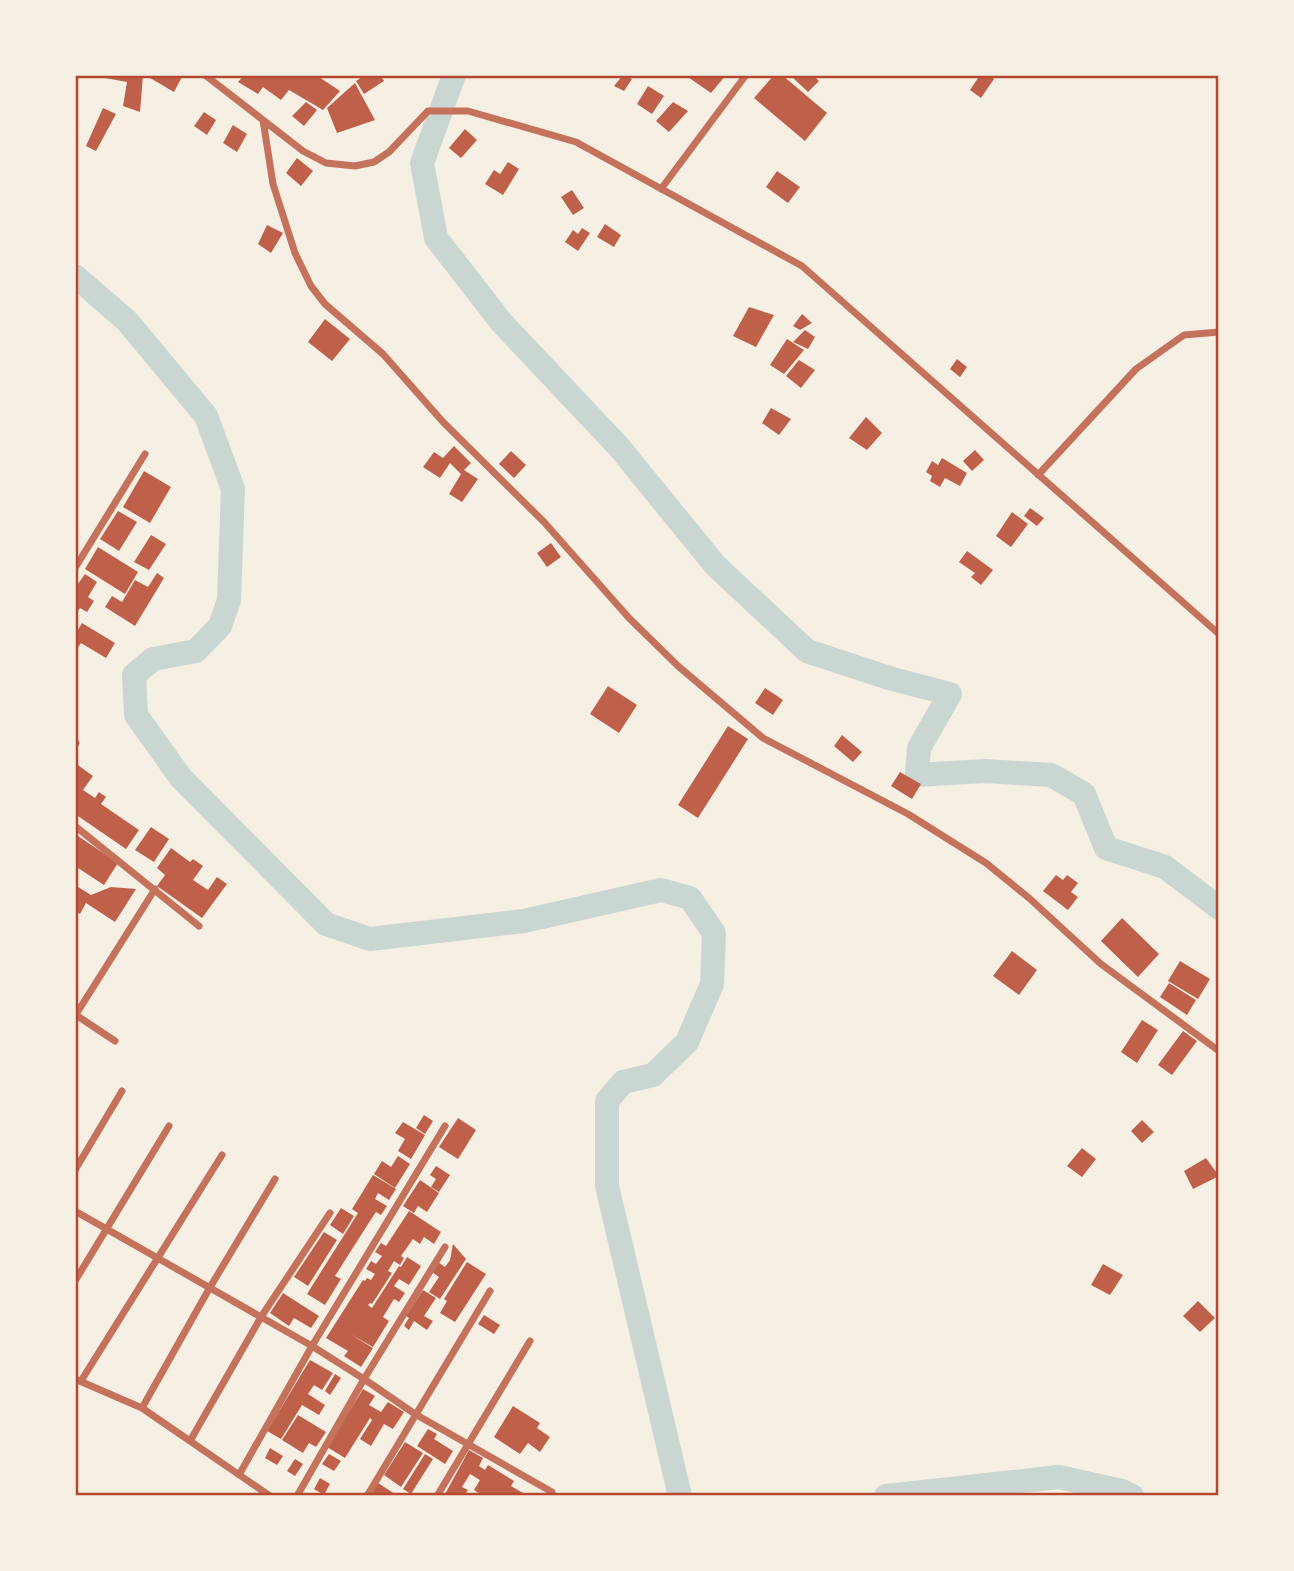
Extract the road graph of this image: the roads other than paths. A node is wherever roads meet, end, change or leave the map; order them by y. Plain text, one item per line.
1 (205, 75) edge
2 (746, 75) edge
3 (262, 120) junction
4 (661, 188) junction
5 (1219, 332) edge
6 (145, 454) dead end
7 (1038, 475) junction
8 (75, 568) edge
9 (1219, 635) edge
10 (75, 826) edge
11 (155, 889) junction
12 (199, 926) dead end
13 (75, 1015) edge
14 (115, 1041) dead end
15 (1219, 1051) edge
16 (122, 1091) dead end
17 (169, 1126) dead end
18 (445, 1126) dead end
19 (222, 1155) dead end
20 (75, 1170) edge
21 (275, 1179) dead end
22 (75, 1211) edge
23 (330, 1213) dead end
24 (106, 1228) junction
25 (446, 1247) dead end
26 (158, 1259) junction
27 (75, 1281) edge
28 (209, 1289) junction
29 (490, 1291) dead end
30 (261, 1317) junction
31 (530, 1341) dead end
32 (312, 1346) junction
33 (364, 1378) junction
34 (78, 1380) edge
35 (142, 1408) junction
36 (415, 1414) junction
37 (190, 1441) junction
38 (467, 1445) junction
39 (239, 1475) junction
40 (551, 1494) edge
41 (270, 1496) edge
42 (297, 1496) edge
43 (367, 1496) edge
44 (437, 1496) edge

1 - 3 street
2 - 4 street
3 - 4 street
3 - 15 street
4 - 7 street
5 - 7 street
6 - 8 street
7 - 9 street
10 - 11 street
11 - 12 street
11 - 13 street
13 - 14 street
16 - 20 street
17 - 24 street
18 - 32 street
19 - 26 street
21 - 28 street
22 - 24 street
23 - 30 street
24 - 26 street
24 - 27 street
25 - 33 street
26 - 28 street
26 - 34 street
28 - 30 street
28 - 35 street
29 - 36 street
30 - 32 street
30 - 37 street
31 - 38 street
32 - 33 street
32 - 39 street
33 - 36 street
33 - 42 street
34 - 35 street
35 - 37 street
36 - 38 street
36 - 43 street
37 - 39 street
38 - 40 street
38 - 44 street
39 - 41 street

